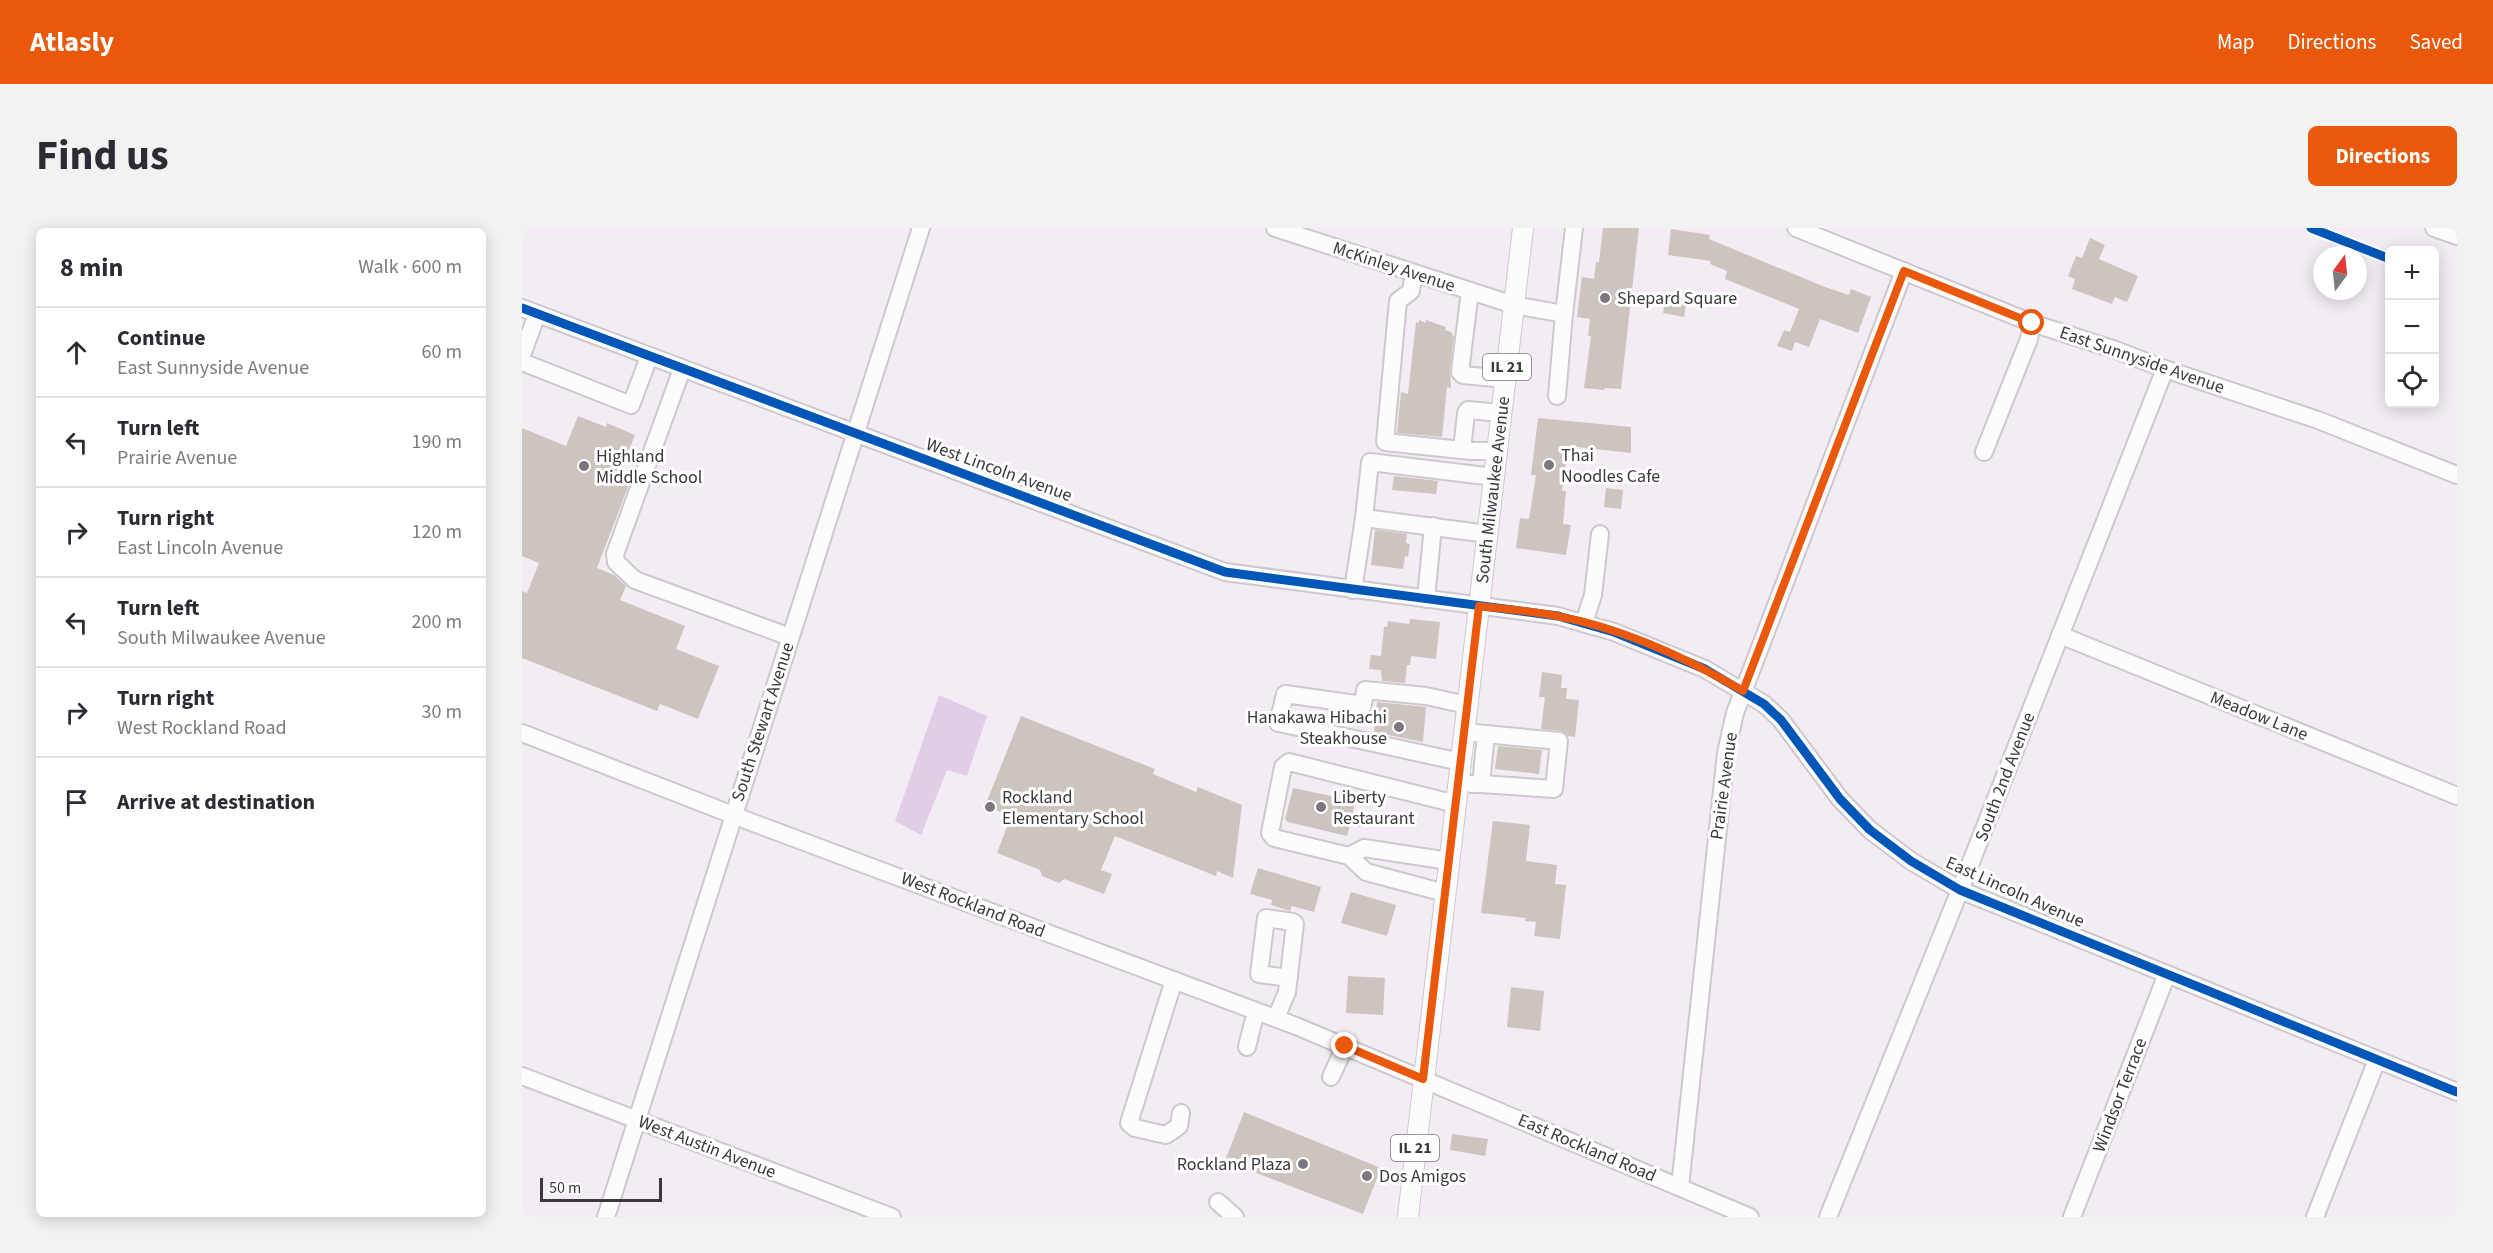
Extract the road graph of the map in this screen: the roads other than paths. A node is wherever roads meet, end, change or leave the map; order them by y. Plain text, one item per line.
1 (921, 228) edge
2 (1275, 228) edge
3 (1523, 228) edge
4 (1574, 228) edge
5 (1796, 228) edge
6 (2434, 228) edge
7 (1313, 234) edge
8 (2457, 236) edge
9 (1904, 271) junction
10 (1414, 273) junction
11 (1470, 291) junction
12 (1514, 305) junction
13 (529, 311) edge
14 (1564, 314) junction
15 (2032, 323) junction
16 (522, 355) edge
17 (649, 357) junction
18 (522, 362) edge
19 (682, 369) junction
20 (2165, 369) junction
21 (1505, 379) junction
22 (1557, 396) dead end
23 (1501, 413) junction
24 (855, 434) junction
25 (1462, 450) junction
26 (1497, 450) junction
27 (1984, 452) dead end
28 (2457, 475) edge
29 (1494, 477) junction
30 (1364, 518) junction
31 (1433, 526) junction
32 (1488, 534) junction
33 (1600, 534) dead end
34 (1353, 590) junction
35 (1426, 599) junction
36 (1479, 606) junction
37 (1584, 623) junction
38 (2060, 635) junction
39 (790, 637) junction
40 (1743, 691) junction
41 (1467, 705) junction
42 (522, 732) edge
43 (1464, 732) junction
44 (1486, 734) junction
45 (1461, 762) junction
46 (1458, 782) junction
47 (1481, 784) junction
48 (2457, 796) edge
49 (1456, 804) junction
50 (734, 815) junction
51 (1349, 856) junction
52 (1449, 861) junction
53 (1960, 890) junction
54 (1445, 893) junction
55 (2167, 974) junction
56 (1289, 978) junction
57 (1174, 980) junction
58 (1256, 1011) junction
59 (1276, 1018) junction
60 (1345, 1046) junction
61 (1247, 1047) dead end
62 (2377, 1060) junction
63 (522, 1076) edge
64 (1331, 1077) dead end
65 (1423, 1079) junction
66 (2457, 1092) edge
67 (1181, 1113) dead end
68 (636, 1120) junction
69 (1680, 1187) junction
70 (1218, 1202) dead end
71 (884, 1215) edge
72 (606, 1217) edge
73 (1235, 1217) edge
74 (1408, 1217) edge
75 (1750, 1217) edge
76 (1828, 1217) edge
77 (2072, 1217) edge
78 (2314, 1217) edge

1 - 24 street, South Stewart Avenue
2 - 7 street, McKinley Avenue
3 - 12 main road, South Milwaukee Avenue / IL 21
4 - 14 street
5 - 9 street, East Sunnyside Avenue
6 - 8 street
7 - 10 street, McKinley Avenue
9 - 15 street, East Sunnyside Avenue
9 - 40 street, Prairie Avenue
10 - 11 street, McKinley Avenue
10 - 25 street
11 - 12 street, McKinley Avenue
11 - 21 street
12 - 14 street, McKinley Avenue
12 - 21 main road, South Milwaukee Avenue / IL 21
13 - 16 street
13 - 17 street, West Lincoln Avenue
14 - 22 street
15 - 20 street, East Sunnyside Avenue
15 - 27 street
17 - 18 street
17 - 19 street, West Lincoln Avenue
19 - 24 street, West Lincoln Avenue
19 - 39 street
20 - 28 street, East Sunnyside Avenue
20 - 38 street, South 2nd Avenue
21 - 23 main road, South Milwaukee Avenue / IL 21
23 - 25 street
23 - 26 main road, South Milwaukee Avenue / IL 21
24 - 34 street, West Lincoln Avenue
24 - 39 street, South Stewart Avenue
25 - 26 street
26 - 29 main road, South Milwaukee Avenue / IL 21
29 - 30 street
29 - 32 main road, South Milwaukee Avenue / IL 21
30 - 31 street
30 - 34 street
31 - 32 street
31 - 35 street
32 - 36 main road, South Milwaukee Avenue / IL 21
33 - 37 street
34 - 35 street, West Lincoln Avenue
35 - 36 street, West Lincoln Avenue
36 - 37 street, East Lincoln Avenue
36 - 41 main road, South Milwaukee Avenue / IL 21
37 - 40 street, East Lincoln Avenue
38 - 48 street, Meadow Lane
38 - 53 street, South 2nd Avenue
39 - 50 street, South Stewart Avenue
40 - 53 street, East Lincoln Avenue
40 - 69 street, Prairie Avenue
41 - 43 main road, South Milwaukee Avenue / IL 21
41 - 45 street
42 - 50 street, West Rockland Road
43 - 44 street
43 - 45 main road, South Milwaukee Avenue / IL 21
44 - 47 street
44 - 47 street
45 - 46 main road, South Milwaukee Avenue / IL 21
46 - 47 street
46 - 49 main road, South Milwaukee Avenue / IL 21
49 - 51 street
49 - 52 main road, South Milwaukee Avenue / IL 21
50 - 57 street, West Rockland Road
50 - 68 street, South Stewart Avenue
51 - 52 street
51 - 54 street
52 - 54 main road, South Milwaukee Avenue / IL 21
53 - 55 street, East Lincoln Avenue
53 - 76 street, South 2nd Avenue
54 - 65 main road, South Milwaukee Avenue / IL 21
55 - 62 street, East Lincoln Avenue
55 - 77 street, Windsor Terrace
56 - 56 street
56 - 59 street
57 - 58 street, West Rockland Road
57 - 67 street
58 - 59 street, West Rockland Road
58 - 61 street
59 - 60 street, West Rockland Road
60 - 64 street
60 - 65 street, West Rockland Road
62 - 66 street, East Lincoln Avenue
62 - 78 street
63 - 68 street, West Austin Avenue
65 - 69 street, East Rockland Road
65 - 74 main road, South Milwaukee Avenue / IL 21
68 - 71 street, West Austin Avenue
68 - 72 street, South Stewart Avenue
69 - 75 street, East Rockland Road
70 - 73 street

